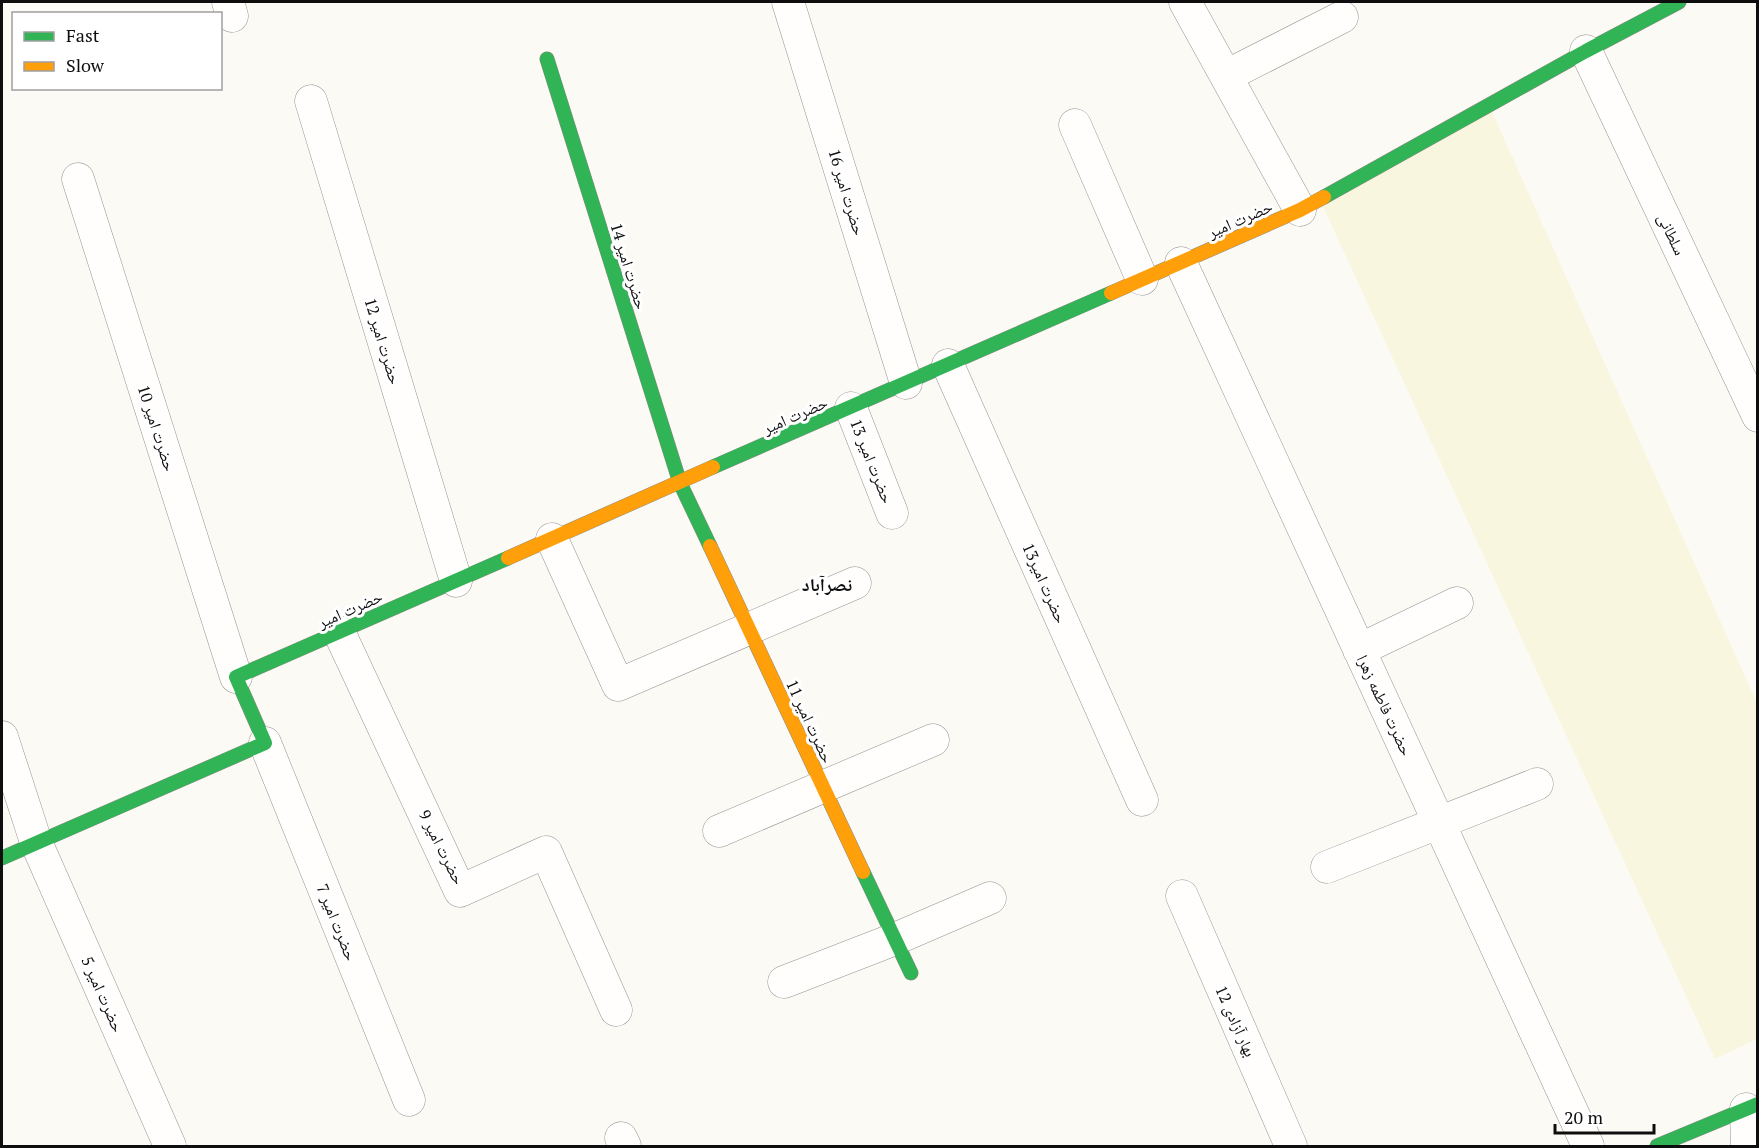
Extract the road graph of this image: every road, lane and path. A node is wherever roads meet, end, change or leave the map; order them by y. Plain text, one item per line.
1 (788, 2) edge
2 (1185, 2) edge
3 (1679, 2) edge
4 (1342, 16) dead end
5 (1586, 51) junction
6 (547, 59) dead end
7 (1226, 76) junction
8 (311, 101) dead end
9 (1075, 125) dead end
10 (78, 179) dead end
11 (1300, 210) junction
12 (1181, 263) junction
13 (1143, 279) junction
14 (948, 365) junction
15 (906, 383) junction
16 (851, 408) junction
17 (1758, 416) edge
18 (680, 483) junction
19 (892, 513) dead end
20 (552, 539) junction
21 (456, 581) junction
22 (855, 583) dead end
23 (1457, 603) dead end
24 (748, 627) junction
25 (339, 632) junction
26 (1359, 650) junction
27 (236, 677) junction
28 (2, 737) edge
29 (933, 740) dead end
30 (265, 744) junction
31 (1537, 784) dead end
32 (823, 787) junction
33 (1142, 800) dead end
34 (1439, 822) junction
35 (719, 831) dead end
36 (36, 842) junction
37 (2, 858) edge
38 (1327, 867) dead end
39 (1182, 896) dead end
40 (990, 898) dead end
41 (895, 939) junction
42 (912, 973) dead end
43 (784, 982) dead end
44 (616, 1010) dead end
45 (409, 1100) dead end
46 (1752, 1106) edge
47 (170, 1146) edge
48 (1291, 1146) edge
49 (1588, 1146) edge
50 (1658, 1146) edge
51 (1747, 1146) edge

1 - 15 street, حضرت امیر 16
2 - 7 street
3 - 5 street, حضرت امیر
4 - 7 street
5 - 11 street, حضرت امیر
5 - 17 street, سلطانی
6 - 18 street, حضرت امیر 14
7 - 11 street
8 - 21 street, حضرت امیر 12
9 - 13 street
10 - 27 street, حضرت امیر 10
11 - 12 street, حضرت امیر
12 - 13 street, حضرت امیر
12 - 26 street, حضرت فاطمه زهرا
13 - 14 street, حضرت امیر
14 - 15 street, حضرت امیر
14 - 33 street, حضرت امیر13
15 - 16 street, حضرت امیر
16 - 18 street, حضرت امیر
16 - 19 street, حضرت امیر 13
18 - 20 street, حضرت امیر
18 - 24 street, حضرت امیر 11
20 - 21 street, حضرت امیر
20 - 24 street
21 - 25 street, حضرت امیر
22 - 24 street
23 - 26 street
24 - 32 street, حضرت امیر 11
25 - 27 street, حضرت امیر
25 - 44 street, حضرت امیر 9
26 - 34 street, حضرت فاطمه زهرا
27 - 30 street
28 - 36 street, حضرت امیر 5
29 - 32 street
30 - 36 street
30 - 45 street, حضرت امیر 7
31 - 34 street
32 - 35 street
32 - 41 street, حضرت امیر 11
34 - 38 street
34 - 49 street, حضرت فاطمه زهرا
36 - 37 street
36 - 47 street, حضرت امیر 5
39 - 48 street, بهار آزادی 12
40 - 41 street
41 - 42 street, حضرت امیر 11
41 - 43 street
46 - 50 street
46 - 51 street

